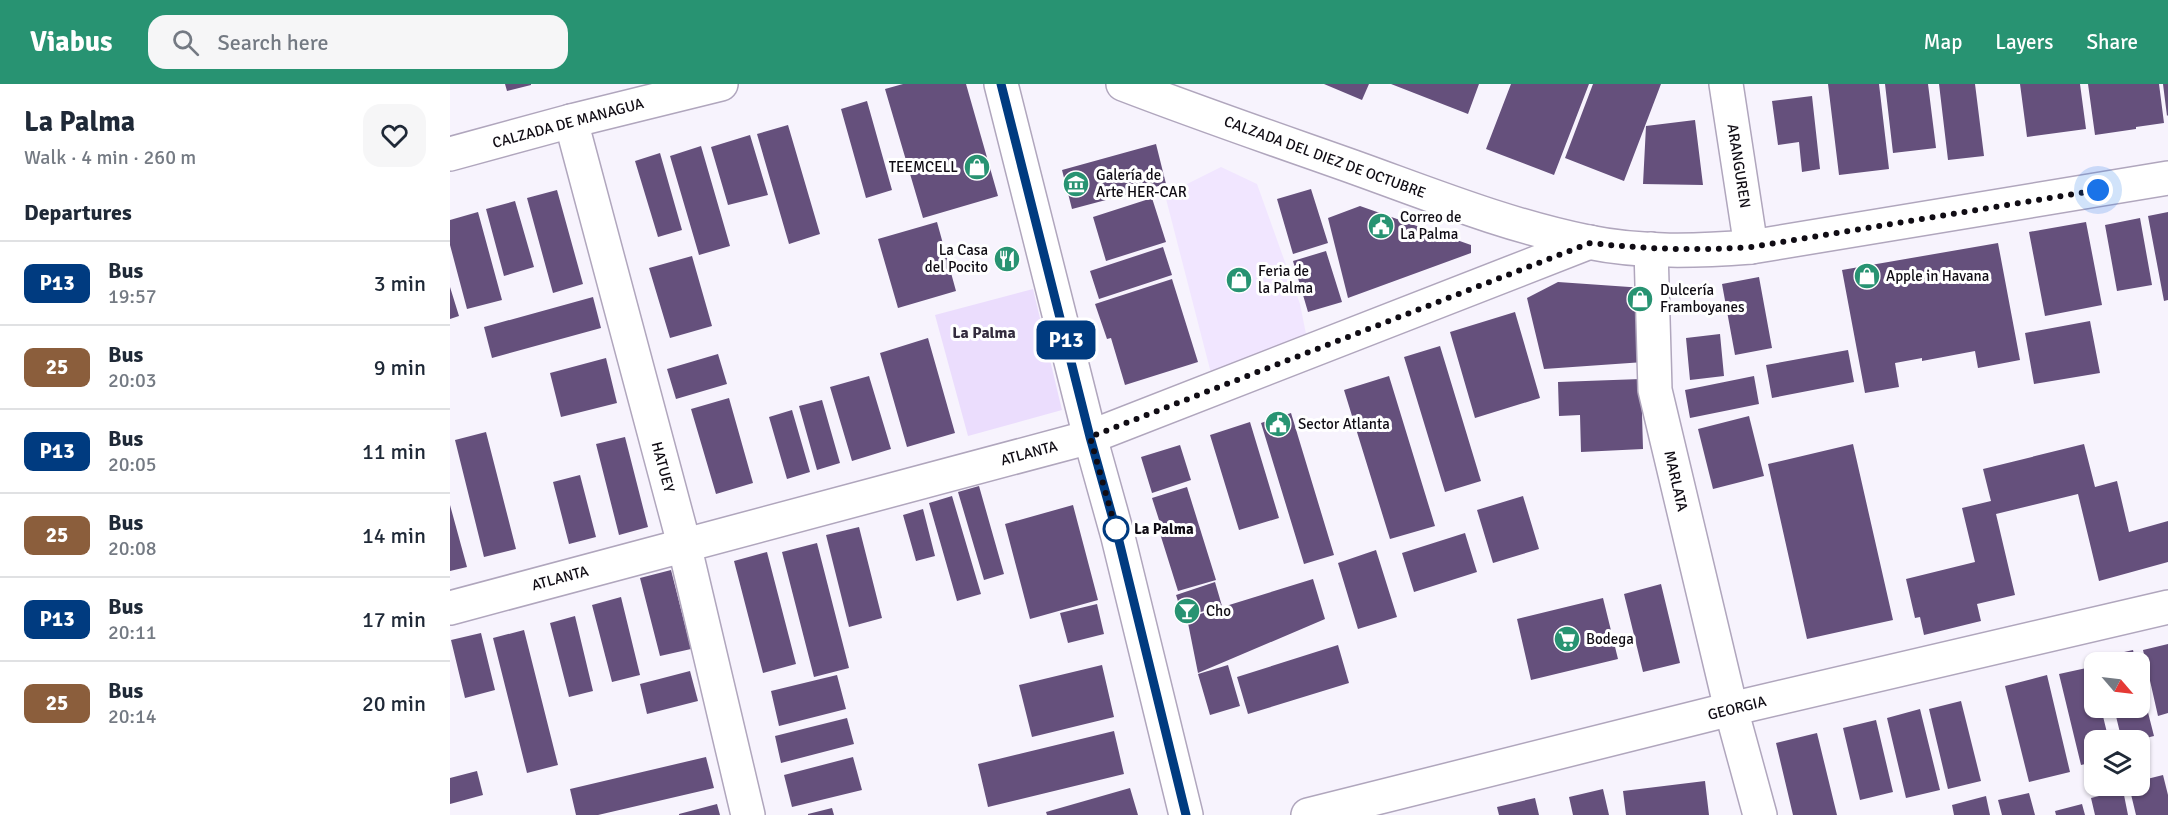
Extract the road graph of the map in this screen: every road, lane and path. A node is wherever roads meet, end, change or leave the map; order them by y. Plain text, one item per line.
1 (721, 84) edge
2 (1001, 84) edge
3 (1123, 84) edge
4 (1726, 84) edge
5 (571, 121) junction
6 (450, 154) edge
7 (2168, 178) edge
8 (1590, 243) junction
9 (1751, 247) junction
10 (1651, 249) junction
11 (1090, 437) junction
12 (684, 544) junction
13 (2168, 607) edge
14 (450, 608) edge
15 (1731, 709) junction
16 (748, 815) edge
17 (1186, 815) edge
18 (1308, 815) edge
19 (1760, 815) edge

1 - 5 street, CALZADA DE MANAGUA
2 - 11 street
3 - 8 street, CALZADA DEL DIEZ DE OCTUBRE
4 - 9 street, ARANGUREN
5 - 6 street, CALZADA DE MANAGUA
5 - 12 street, HATUEY
7 - 9 street, CALZADA DEL DIEZ DE OCTUBRE
8 - 10 street, CALZADA DEL DIEZ DE OCTUBRE
8 - 11 street, ATLANTA
9 - 10 street, CALZADA DEL DIEZ DE OCTUBRE
10 - 15 street, MARLATA
11 - 12 street, ATLANTA
11 - 17 street
12 - 14 street, ATLANTA
12 - 16 street, HATUEY
13 - 15 street, GEORGIA
15 - 18 street, GEORGIA
15 - 19 street, MARLATA

